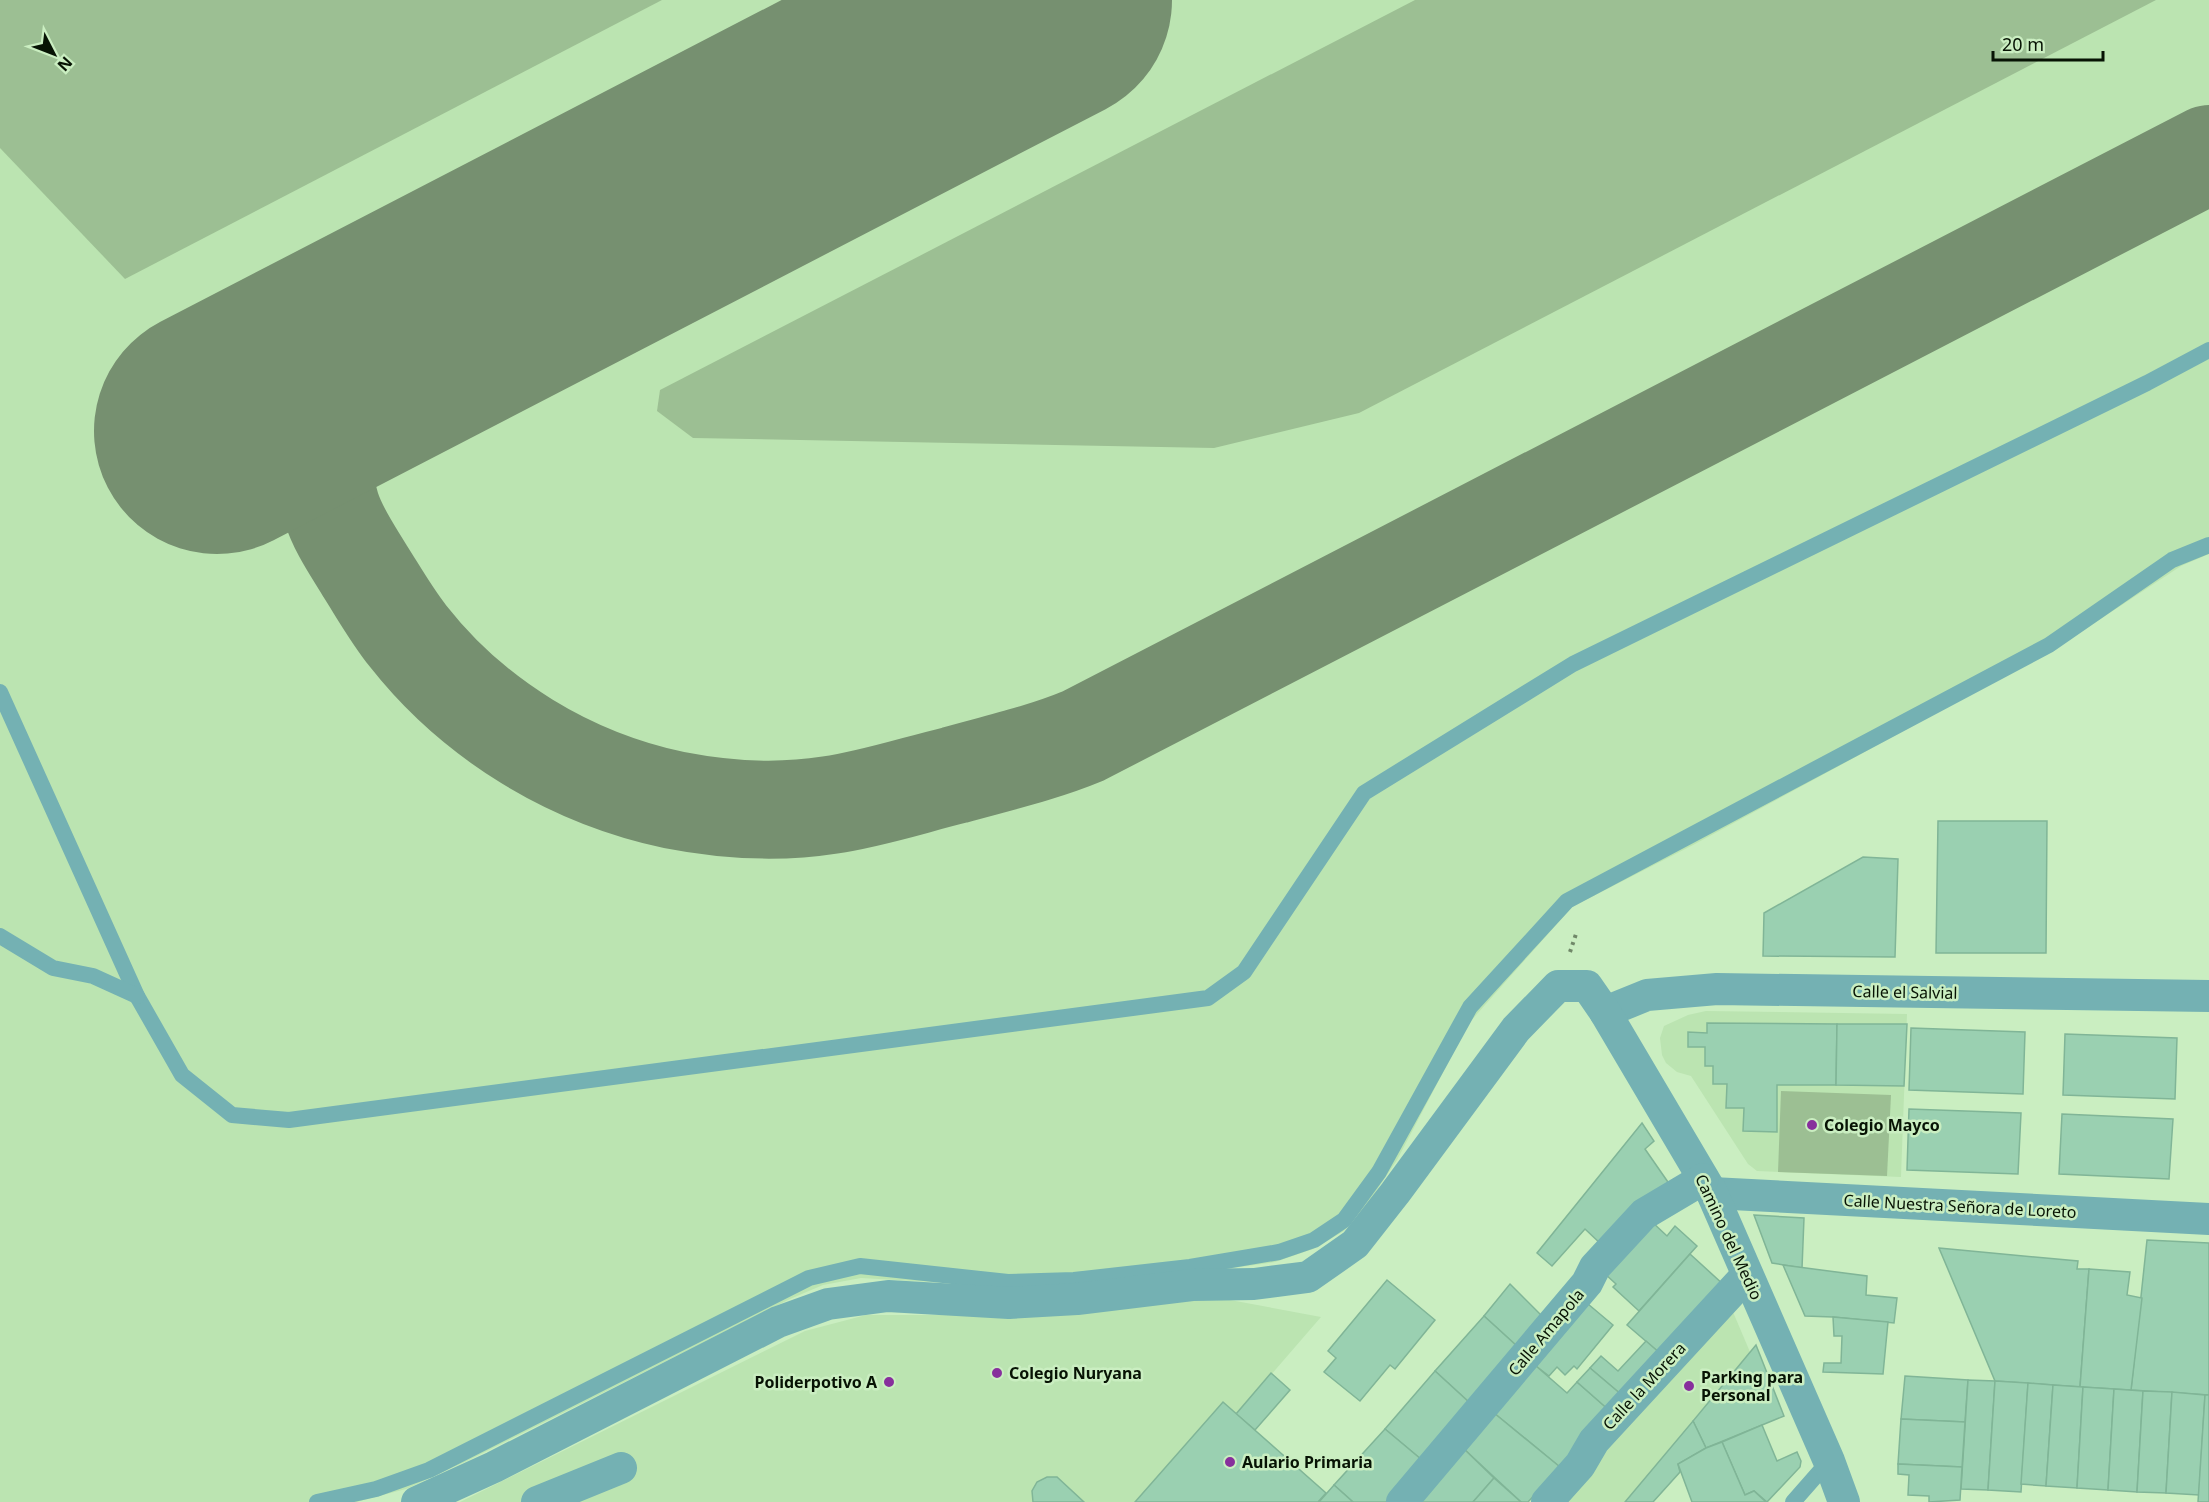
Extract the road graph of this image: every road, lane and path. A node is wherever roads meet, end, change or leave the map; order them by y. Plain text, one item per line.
1 (2209, 350) edge
2 (2209, 545) edge
3 (0, 692) edge
4 (0, 936) edge
5 (137, 996) junction
6 (2209, 996) edge
7 (1605, 1012) junction
8 (1707, 1186) junction
9 (2209, 1219) edge
10 (1747, 1275) junction
11 (1829, 1461) junction
12 (621, 1468) dead end
13 (317, 1502) edge
14 (417, 1502) edge
15 (537, 1502) edge
16 (1402, 1502) edge
17 (1547, 1502) edge
18 (1792, 1502) edge
19 (1844, 1502) edge

1 - 5 lane
2 - 13 lane
3 - 5 lane
4 - 5 lane
6 - 7 street, Calle el Salvial
7 - 8 street, Camino del Medio
7 - 14 street, Camino del Medio
8 - 9 street, Calle Nuestra Señora de Loreto
8 - 10 street, Camino del Medio
8 - 16 street, Calle Amapola
10 - 11 street, Camino del Medio
10 - 17 street, Calle la Morera
11 - 18 lane
11 - 19 street, Camino del Medio
12 - 15 street

